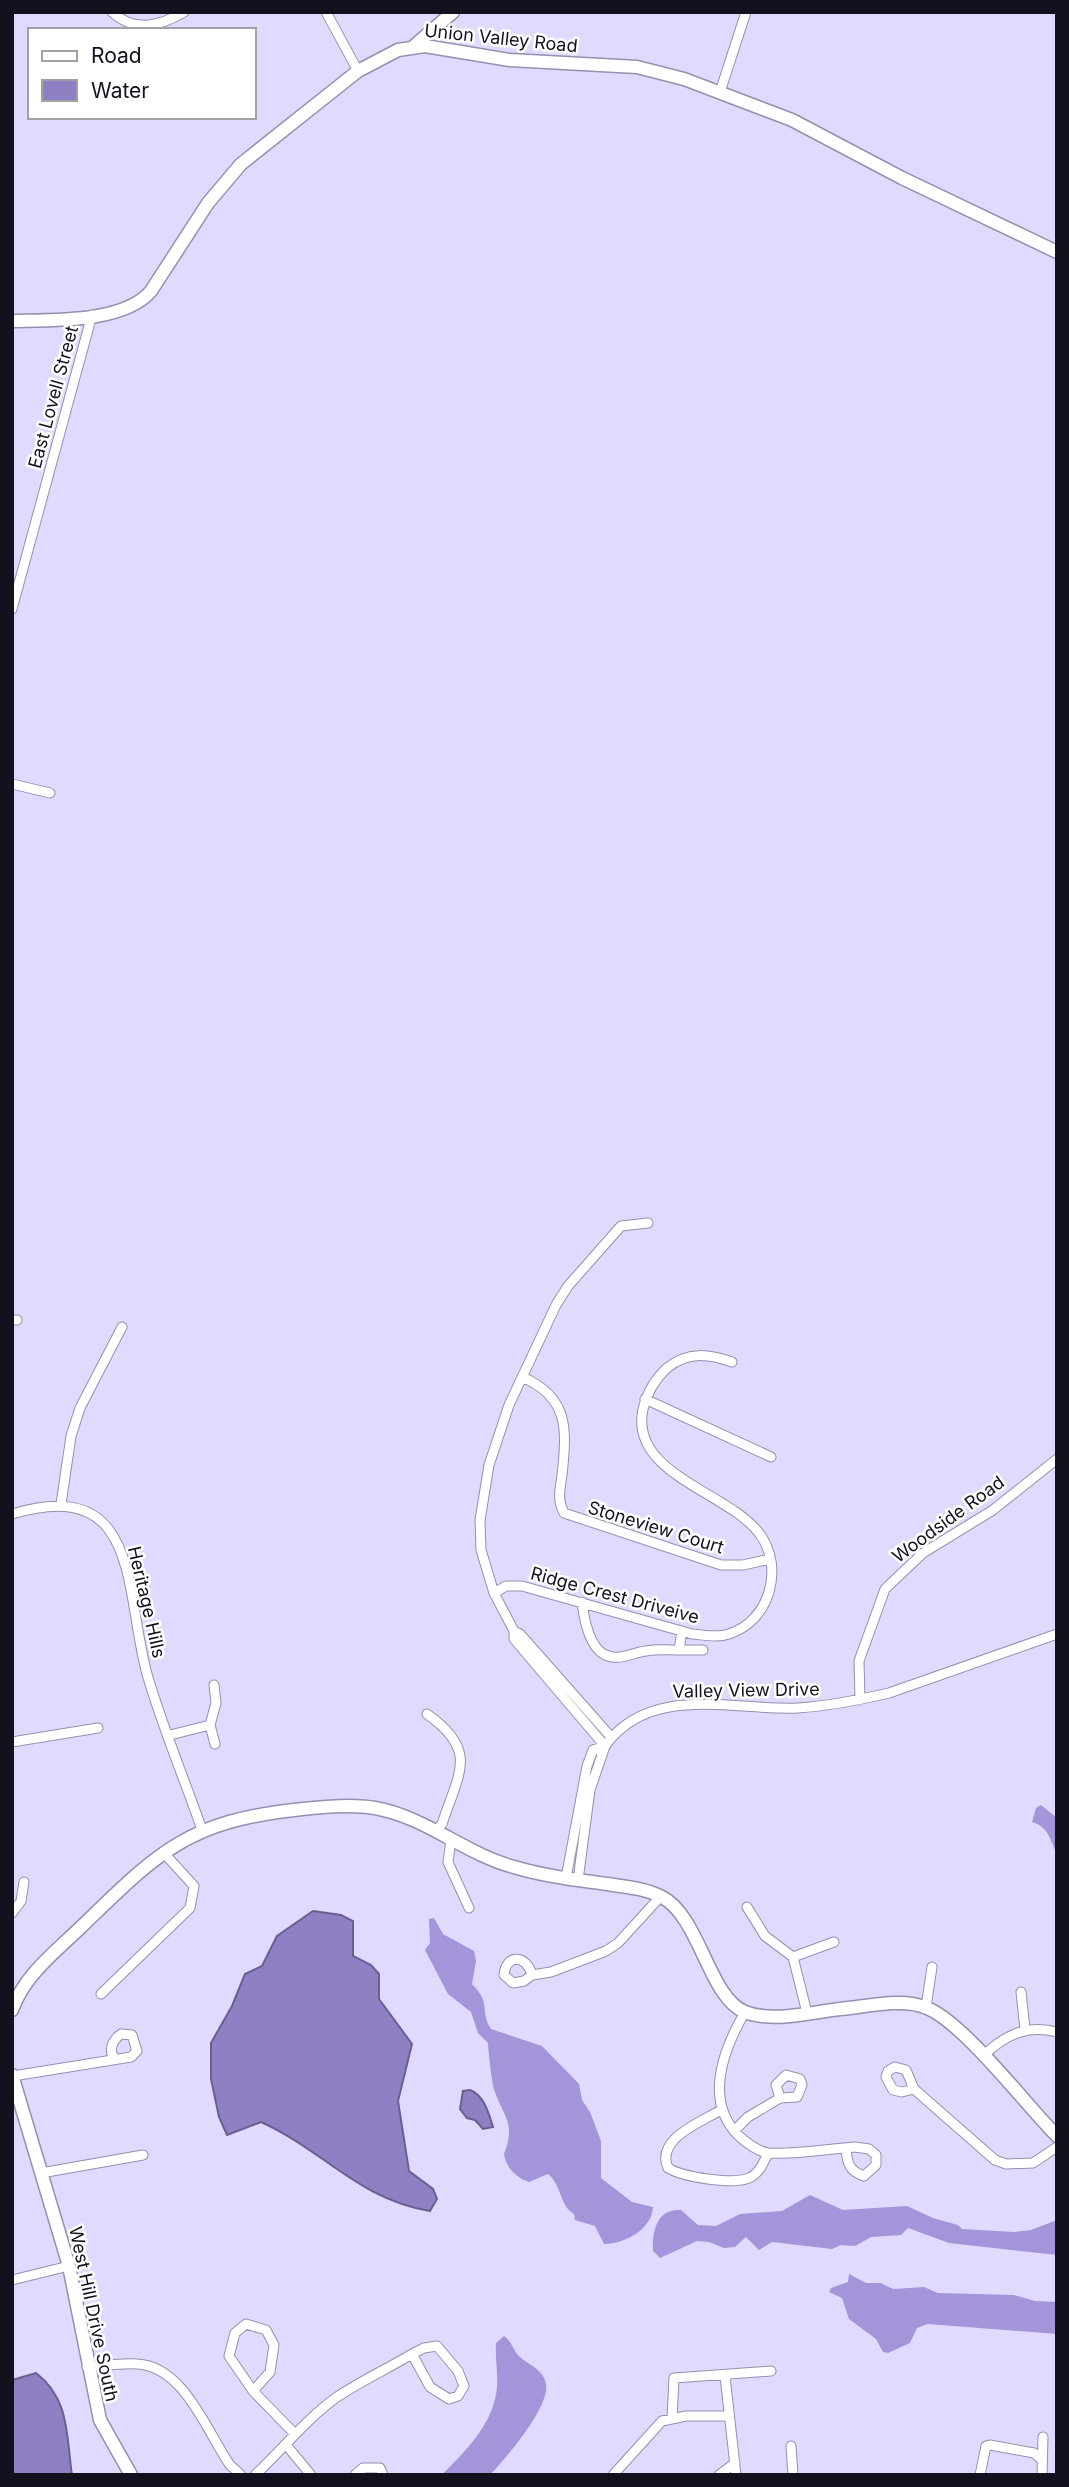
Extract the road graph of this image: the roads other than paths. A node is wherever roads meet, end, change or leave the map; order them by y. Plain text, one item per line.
1 (112, 12) edge
2 (184, 12) edge
3 (326, 12) edge
4 (453, 12) edge
5 (746, 12) edge
6 (413, 47) junction
7 (358, 71) junction
8 (720, 92) junction
9 (1057, 252) edge
10 (92, 315) junction
11 (12, 321) edge
12 (12, 609) edge
13 (12, 784) edge
14 (50, 793) dead end
15 (648, 1223) dead end
16 (122, 1326) dead end
17 (732, 1362) dead end
18 (522, 1377) junction
19 (645, 1399) junction
20 (771, 1457) dead end
21 (1057, 1459) edge
22 (61, 1504) junction
23 (12, 1514) edge
24 (770, 1559) junction
25 (494, 1593) junction
26 (582, 1602) junction
27 (514, 1631) junction
28 (682, 1631) junction
29 (1057, 1634) edge
30 (679, 1650) junction
31 (703, 1650) dead end
32 (553, 1672) junction
33 (546, 1680) junction
34 (214, 1685) dead end
35 (574, 1696) junction
36 (860, 1700) junction
37 (569, 1705) junction
38 (427, 1714) dead end
39 (210, 1725) junction
40 (98, 1728) dead end
41 (170, 1735) junction
42 (12, 1742) edge
43 (608, 1742) junction
44 (215, 1744) dead end
45 (202, 1830) junction
46 (436, 1830) junction
47 (451, 1839) junction
48 (163, 1852) junction
49 (572, 1879) junction
50 (23, 1882) dead end
51 (661, 1896) junction
52 (469, 1908) dead end
53 (747, 1908) dead end
54 (12, 1913) edge
55 (834, 1942) dead end
56 (793, 1957) junction
57 (932, 1967) dead end
58 (532, 1975) dead end
59 (1021, 1992) dead end
60 (101, 1994) dead end
61 (926, 2007) junction
62 (12, 2010) edge
63 (745, 2012) junction
64 (807, 2013) junction
65 (1025, 2029) junction
66 (1057, 2032) edge
67 (983, 2056) junction
68 (114, 2058) dead end
69 (12, 2075) edge
70 (914, 2089) dead end
71 (780, 2098) dead end
72 (17, 2110) edge
73 (721, 2110) junction
74 (734, 2131) junction
75 (1057, 2136) edge
76 (1057, 2147) edge
77 (846, 2148) dead end
78 (768, 2153) junction
79 (143, 2155) dead end
80 (41, 2173) junction
81 (69, 2266) junction
82 (12, 2280) edge
83 (412, 2354) junction
84 (87, 2367) junction
85 (771, 2371) dead end
86 (724, 2376) junction
87 (253, 2391) junction
88 (729, 2416) junction
89 (672, 2419) junction
90 (294, 2433) junction
91 (1043, 2437) dead end
92 (287, 2445) junction
93 (791, 2445) dead end
94 (1041, 2459) junction
95 (735, 2463) junction
96 (131, 2475) edge
97 (241, 2475) edge
98 (255, 2475) edge
99 (311, 2475) edge
100 (355, 2475) edge
101 (383, 2475) edge
102 (613, 2475) edge
103 (719, 2475) edge
104 (736, 2475) edge
105 (793, 2475) edge
106 (980, 2475) edge
107 (1042, 2475) edge

1 - 2 street
3 - 7 street
4 - 6 street
5 - 8 street
6 - 7 street, Union Valley Road
6 - 8 street, Union Valley Road
7 - 10 street, Union Valley Road
8 - 9 street, Union Valley Road
10 - 11 street, Union Valley Road
10 - 12 street, East Lovell Street
13 - 14 street
15 - 18 street
16 - 22 street
17 - 19 street
18 - 24 street, Stoneview Court
18 - 25 street
19 - 20 street
19 - 24 street, Ridge Crest Driveive
21 - 36 street, Woodside Road
22 - 23 street
22 - 41 street, Heritage Hills
24 - 28 street, Ridge Crest Driveive
25 - 26 street, Ridge Crest Driveive
25 - 27 street
26 - 28 street, Ridge Crest Driveive
26 - 30 street
27 - 32 street
27 - 33 street
28 - 30 street
29 - 36 street, Valley View Drive
30 - 31 street
32 - 33 street
32 - 35 street
33 - 37 street
34 - 39 street
35 - 37 street
35 - 43 street
36 - 43 street, Valley View Drive
37 - 43 street
38 - 46 street
39 - 41 street
39 - 44 street
40 - 42 street
41 - 45 street, Heritage Hills
43 - 49 street
45 - 46 street
45 - 48 street
46 - 47 street
47 - 49 street
47 - 52 street
48 - 60 street
48 - 62 street
49 - 51 street
50 - 54 street
51 - 58 street
51 - 63 street
53 - 56 street
55 - 56 street
56 - 64 street
57 - 61 street
59 - 65 street
61 - 64 street
61 - 67 street
63 - 64 street
63 - 73 street
65 - 66 street
65 - 67 street
67 - 75 street
68 - 69 street
69 - 72 street, West Hill Drive South
70 - 76 street
71 - 74 street
72 - 80 street, West Hill Drive South
73 - 74 street
73 - 78 street
74 - 78 street
77 - 78 street
79 - 80 street
80 - 81 street, West Hill Drive South
81 - 82 street
81 - 84 street, West Hill Drive South
83 - 83 street
83 - 90 street
84 - 96 street, West Hill Drive South
84 - 97 street
85 - 86 street
86 - 88 street
86 - 89 street
87 - 87 street
87 - 90 street
88 - 89 street
88 - 95 street
89 - 102 street
90 - 92 street
91 - 94 street
92 - 98 street
92 - 99 street
93 - 105 street
94 - 106 street
94 - 107 street
95 - 103 street
95 - 104 street
100 - 101 street

